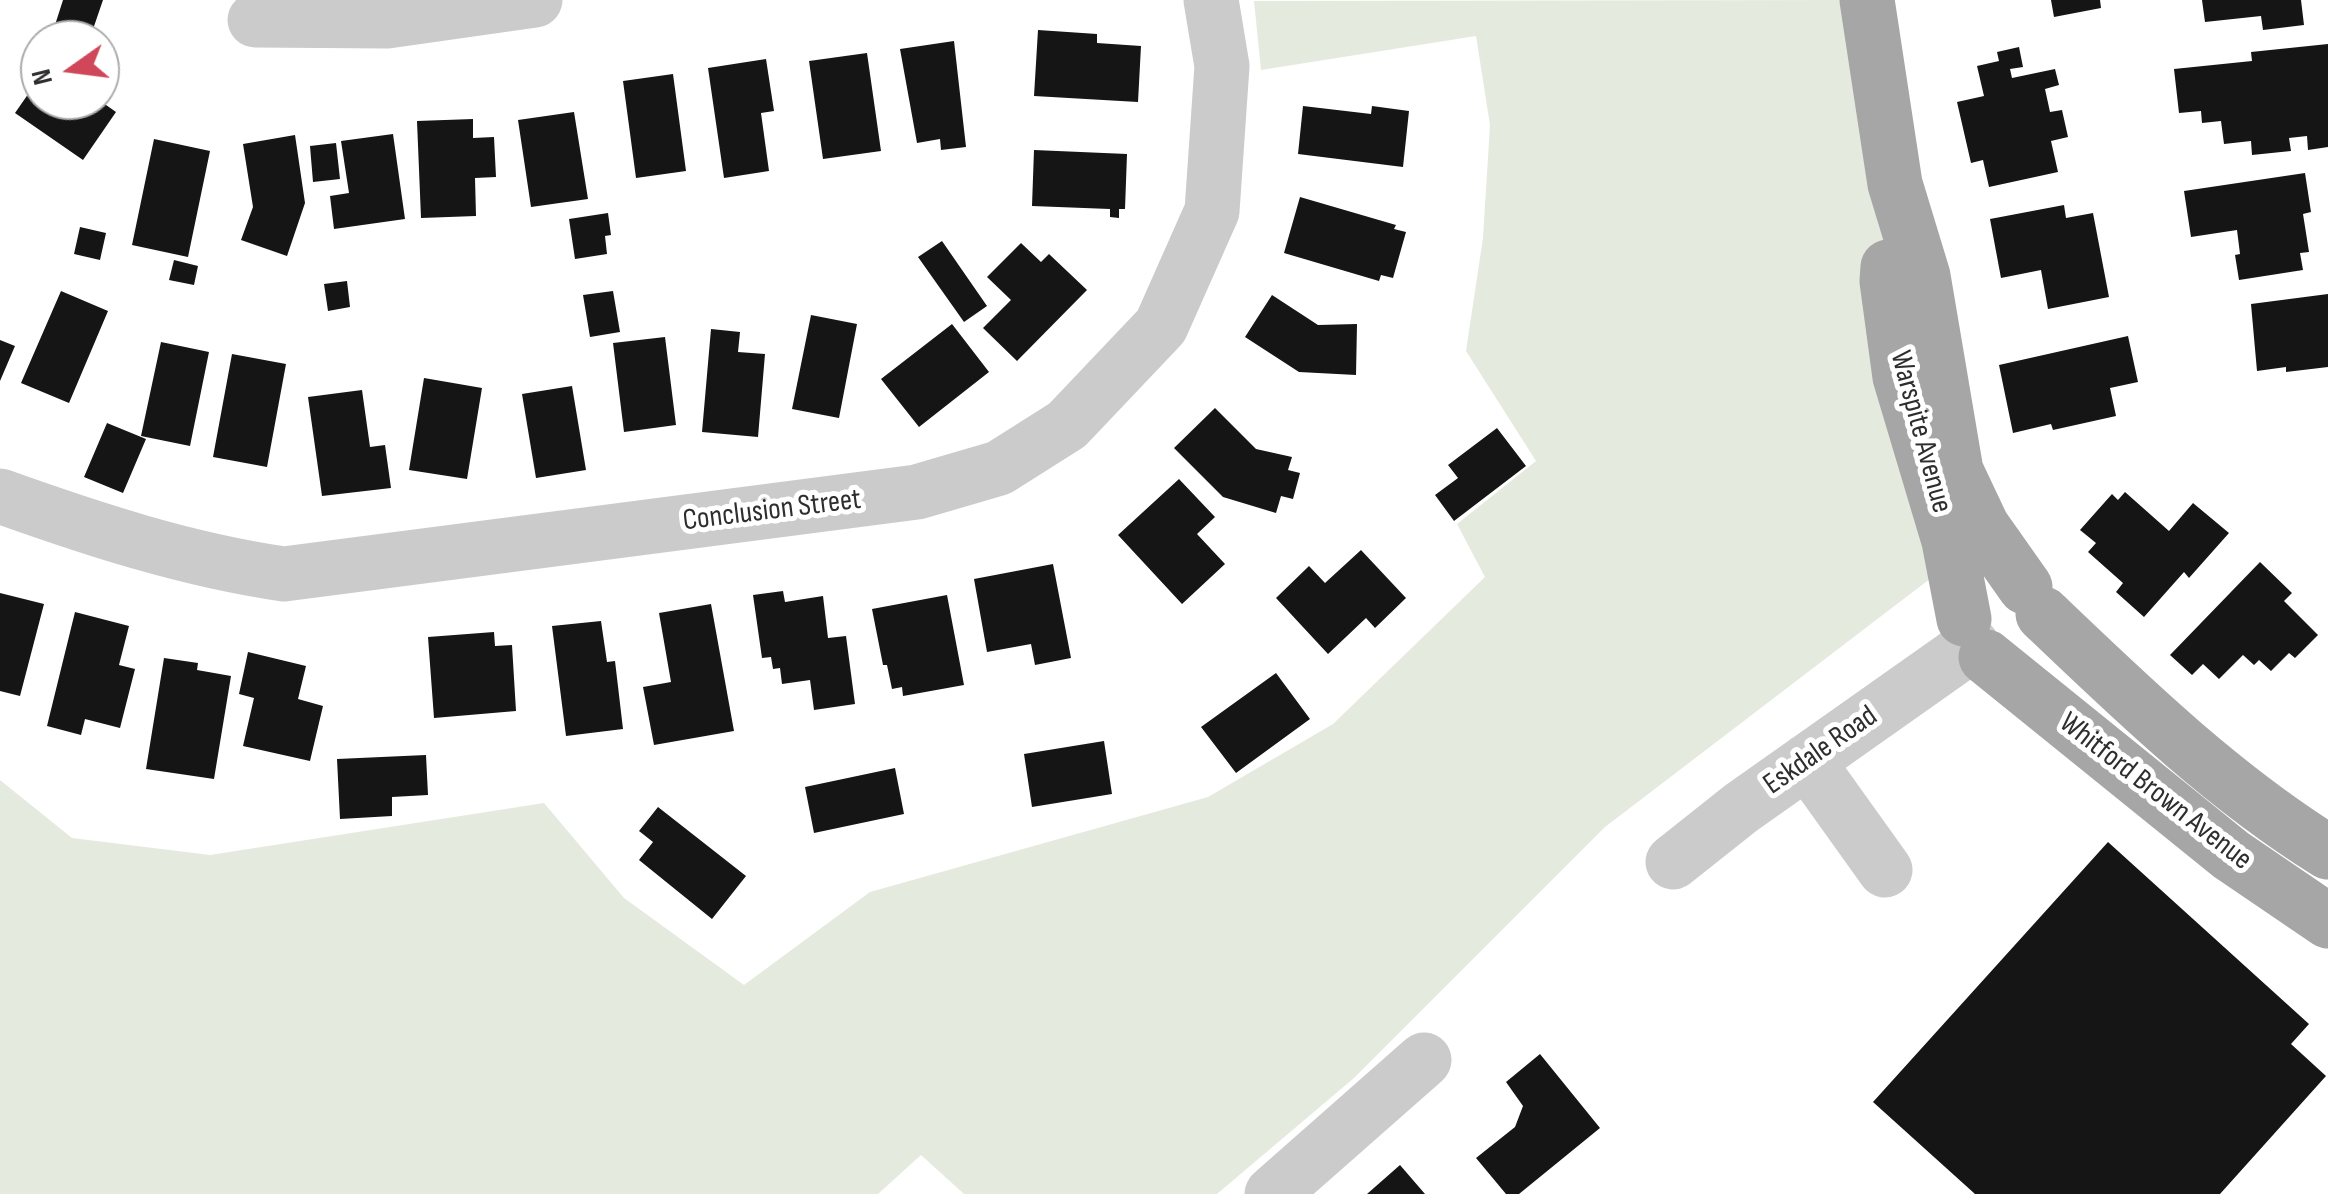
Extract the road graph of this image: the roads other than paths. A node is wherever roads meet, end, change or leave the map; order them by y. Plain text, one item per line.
1 (534, 0) edge
2 (1211, 0) edge
3 (1867, 0) edge
4 (255, 20) dead end
5 (1895, 184) junction
6 (0, 496) edge
7 (2034, 600) junction
8 (1974, 640) junction
9 (1808, 760) junction
10 (2328, 852) edge
11 (1673, 862) dead end
12 (1885, 870) dead end
13 (2328, 920) edge
14 (1424, 1060) dead end
15 (1272, 1194) edge

1 - 4 street
2 - 6 street, Conclusion Street
3 - 5 main road, Warspite Avenue
5 - 7 main road, Warspite Avenue
5 - 8 main road, Warspite Avenue
7 - 8 main road
7 - 10 main road, Whitford Brown Avenue
8 - 9 street, Eskdale Road
8 - 13 main road, Whitford Brown Avenue
9 - 11 street, Eskdale Road
9 - 12 street
14 - 15 street

